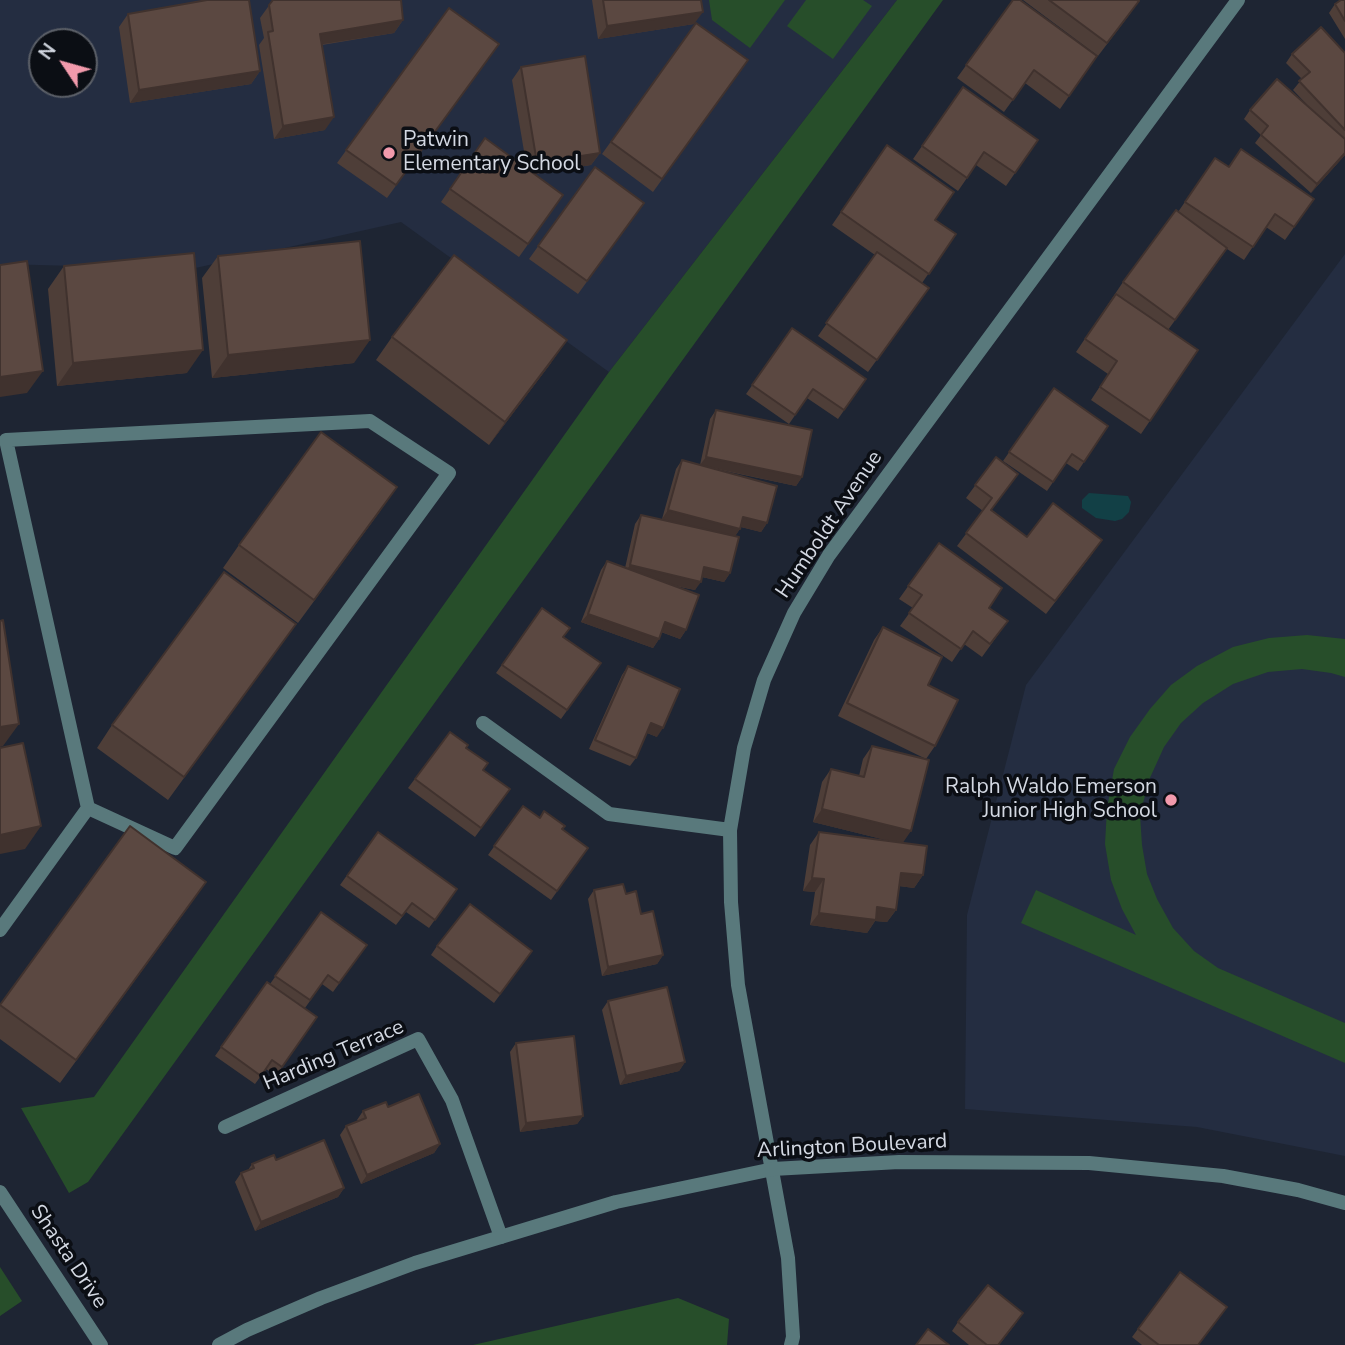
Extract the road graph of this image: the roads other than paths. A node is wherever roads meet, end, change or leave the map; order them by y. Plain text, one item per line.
1 (1238, 0) edge
2 (5, 454) edge
3 (483, 723) dead end
4 (89, 808) junction
5 (730, 830) junction
6 (0, 930) edge
7 (225, 1127) dead end
8 (773, 1169) junction
9 (0, 1192) edge
10 (1345, 1203) edge
11 (501, 1237) junction
12 (101, 1345) edge
13 (219, 1345) edge
14 (791, 1345) edge

1 - 5 street, Humboldt Avenue
2 - 4 street
2 - 4 street
3 - 5 street
4 - 6 street
5 - 8 street, Humboldt Avenue
7 - 11 street, Harding Terrace
8 - 10 street, Arlington Boulevard
8 - 11 street, Arlington Boulevard
8 - 14 street, Humboldt Avenue
9 - 12 street, Shasta Drive
11 - 13 street, Arlington Boulevard

